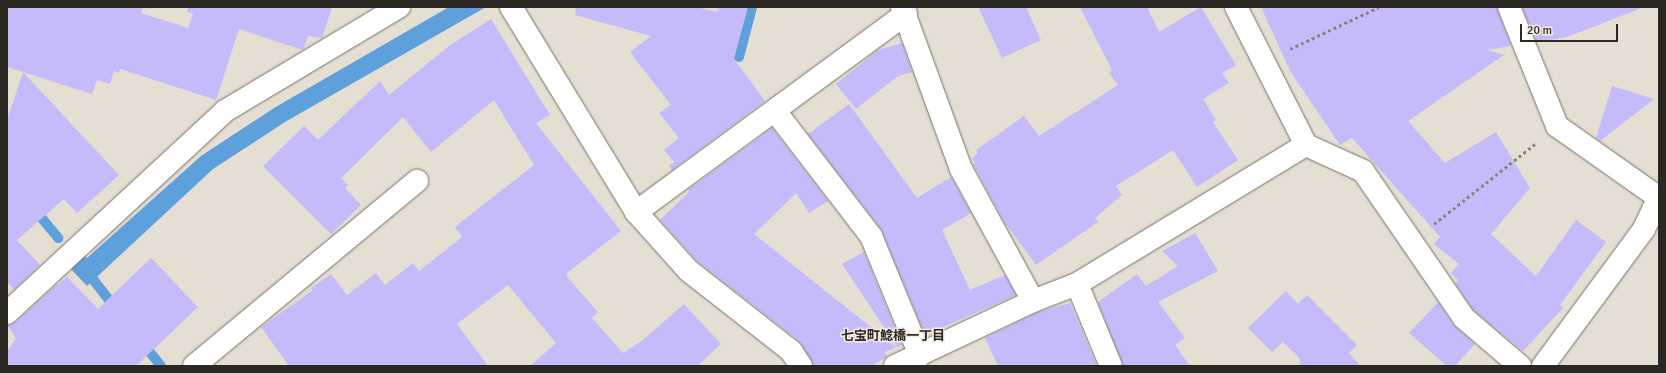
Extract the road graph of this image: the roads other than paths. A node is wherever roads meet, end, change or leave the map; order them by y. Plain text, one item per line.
1 (400, 7) edge
2 (511, 7) edge
3 (1236, 7) edge
4 (1509, 7) edge
5 (904, 11) edge
6 (775, 112) junction
7 (1306, 145) junction
8 (417, 181) dead end
9 (1659, 198) edge
10 (636, 212) junction
11 (1077, 284) junction
12 (1033, 301) junction
13 (7, 313) edge
14 (920, 355) junction
15 (194, 366) edge
16 (801, 366) edge
17 (895, 366) edge
18 (1111, 366) edge
19 (1520, 366) edge
20 (1543, 366) edge

1 - 13 street
2 - 10 street
3 - 7 street
4 - 9 street
5 - 6 street
5 - 12 street
6 - 10 street
6 - 14 street
7 - 11 street
7 - 19 street
8 - 15 street
9 - 20 street
10 - 16 street
11 - 12 street
11 - 18 street
12 - 14 street
14 - 17 street

